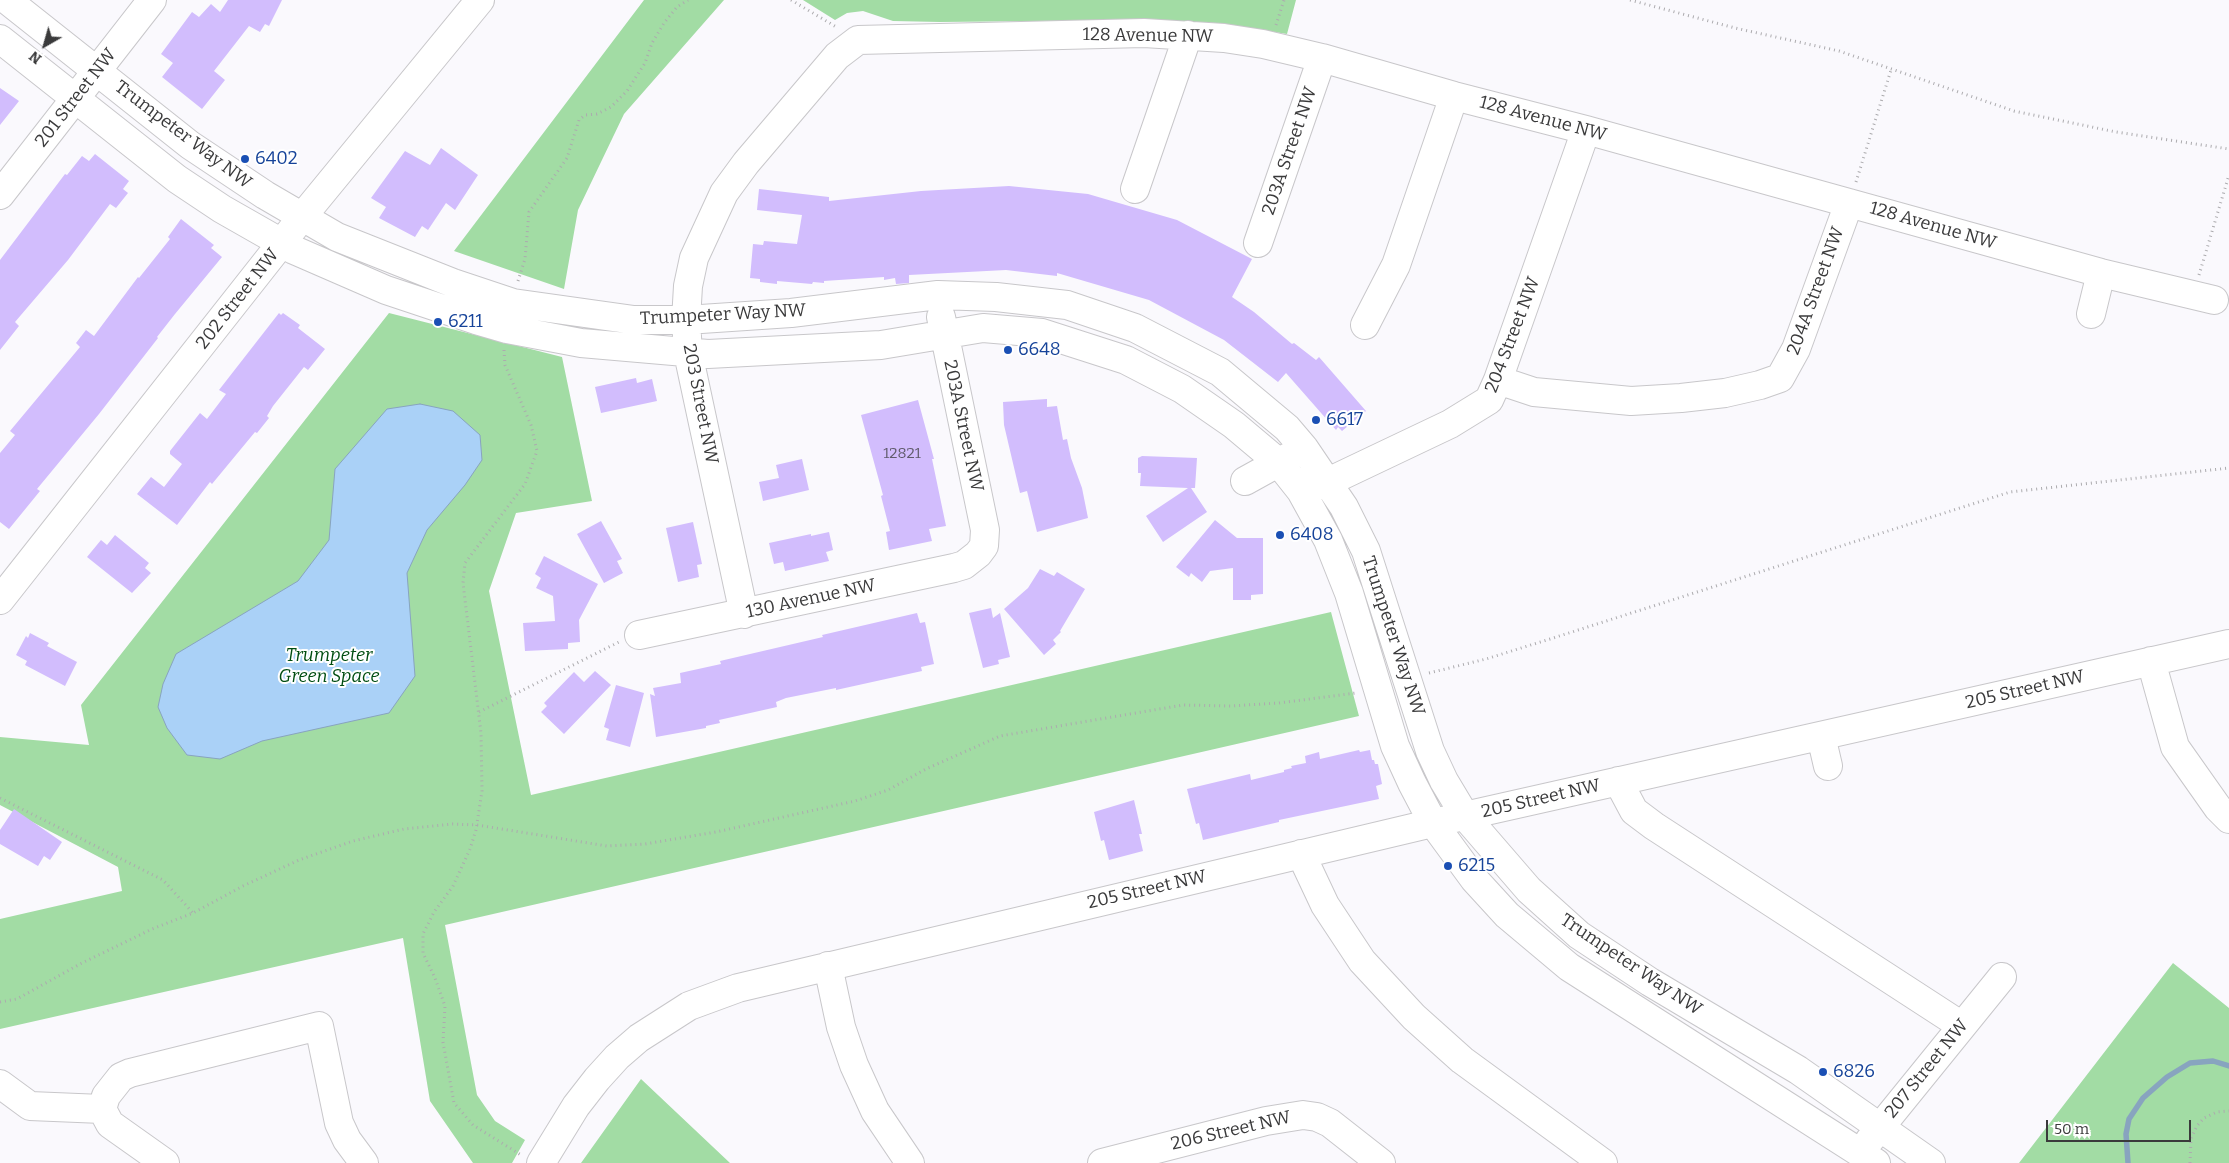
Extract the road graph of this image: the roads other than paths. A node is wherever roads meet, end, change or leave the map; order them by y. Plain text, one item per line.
1 (7, 0) edge
2 (152, 0) edge
3 (480, 0) edge
4 (1188, 35) junction
5 (0, 39) edge
6 (858, 40) joint
7 (1322, 58) junction
8 (97, 71) junction
9 (1454, 96) junction
10 (76, 98) junction
11 (1586, 130) junction
12 (1135, 189) dead end
13 (0, 195) edge
14 (1849, 203) junction
15 (302, 217) junction
16 (1258, 243) dead end
17 (281, 244) junction
18 (2101, 273) junction
19 (938, 295) junction
20 (2203, 298) road end
21 (2091, 314) dead end
22 (686, 320) junction
23 (1365, 325) dead end
24 (943, 335) junction
25 (688, 353) junction
26 (1498, 380) junction
27 (1304, 448) junction
28 (1278, 462) junction
29 (1245, 482) dead end
30 (1328, 482) junction
31 (1301, 491) junction
32 (978, 554) joint
33 (0, 600) edge
34 (744, 614) junction
35 (640, 635) road end
36 (2229, 644) edge
37 (2151, 661) junction
38 (1821, 736) junction
39 (1828, 766) dead end
40 (1618, 781) junction
41 (1465, 816) junction
42 (2229, 819) edge
43 (1433, 823) junction
44 (1301, 854) junction
45 (828, 966) junction
46 (2002, 977) dead end
47 (1962, 1026) junction
48 (0, 1084) edge
49 (102, 1109) junction
50 (1880, 1126) junction
51 (534, 1160) edge
52 (1863, 1160) edge
53 (164, 1163) edge
54 (364, 1163) edge
55 (910, 1163) edge
56 (1102, 1163) edge
57 (1381, 1163) edge
58 (1602, 1163) edge
59 (1931, 1163) edge

1 - 8 street, Trumpeter Way NW
2 - 8 street, 201 Street NW
3 - 15 street, 202 Street NW
4 - 6 street, 128 Avenue NW
4 - 7 street, 128 Avenue NW
4 - 12 street
5 - 10 street, Trumpeter Way NW
6 - 22 street, 203 Street NW
7 - 9 street, 128 Avenue NW
7 - 16 street, 203A Street NW
8 - 10 street, 201 Street NW
8 - 15 street, Trumpeter Way NW
9 - 11 street, 128 Avenue NW
9 - 23 street
10 - 13 street, 201 Street NW
10 - 17 street, Trumpeter Way NW
11 - 14 street, 128 Avenue NW
11 - 26 street, 204 Street NW
14 - 18 street, 128 Avenue NW
14 - 26 street, 204A Street NW
15 - 17 street, 202 Street NW
15 - 22 street, Trumpeter Way NW
17 - 25 street, Trumpeter Way NW
17 - 33 street, 202 Street NW
18 - 20 street, 128 Avenue NW
18 - 21 street
19 - 22 street, Trumpeter Way NW
19 - 24 street, 203A Street NW
19 - 27 street, Trumpeter Way NW
22 - 25 street, 203 Street NW
24 - 25 street, Trumpeter Way NW
24 - 28 street, Trumpeter Way NW
24 - 32 street, 203A Street NW
25 - 34 street, 203 Street NW
26 - 30 street, 204 Street NW
27 - 28 street
27 - 30 street, Trumpeter Way NW
28 - 29 street
28 - 31 street, Trumpeter Way NW
30 - 31 street, 204 Street NW
30 - 41 street, Trumpeter Way NW
31 - 43 street, Trumpeter Way NW
32 - 34 street, 130 Avenue NW
34 - 35 street, 130 Avenue NW
36 - 37 street, 205 Street NW
37 - 38 street, 205 Street NW
37 - 42 street
38 - 39 street
38 - 40 street, 205 Street NW
40 - 41 street, 205 Street NW
40 - 47 street
41 - 43 street, 205 Street NW
41 - 50 street, Trumpeter Way NW
43 - 44 street, 205 Street NW
43 - 52 street, Trumpeter Way NW
44 - 45 street, 205 Street NW
44 - 58 street
45 - 51 street, 205 Street NW
45 - 55 street
46 - 47 street, 207 Street NW
47 - 50 street, 207 Street NW
48 - 49 street
49 - 53 street
49 - 54 street
50 - 52 street, 207 Street NW
50 - 59 street, Trumpeter Way NW
56 - 57 street, 206 Street NW

